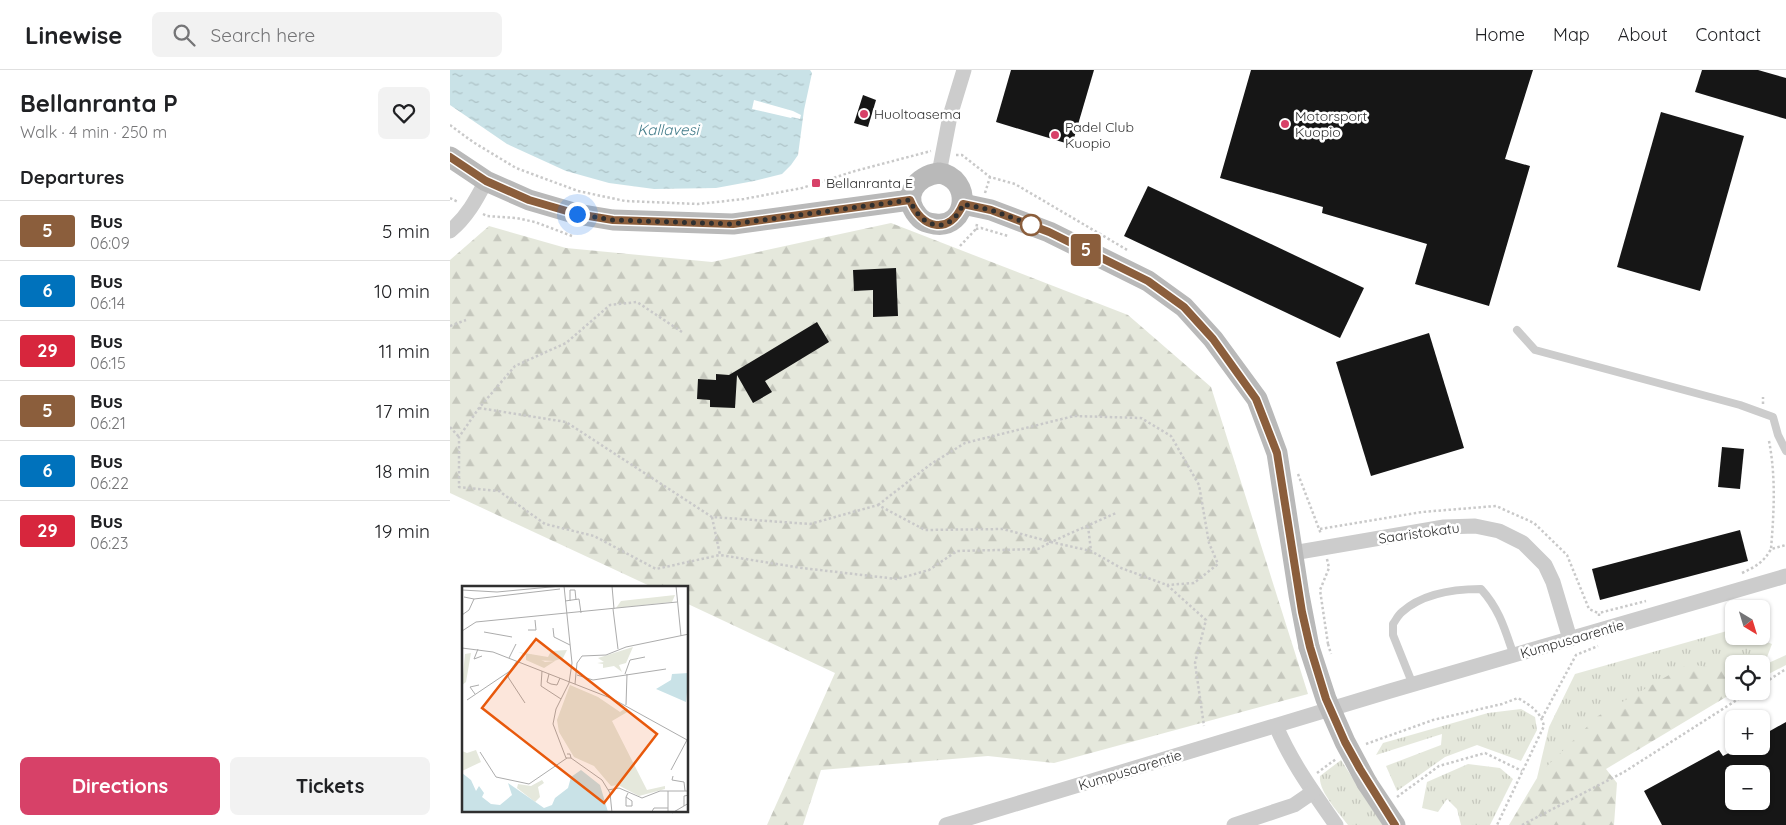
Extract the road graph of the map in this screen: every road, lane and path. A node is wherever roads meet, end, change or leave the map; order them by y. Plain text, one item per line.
1 (964, 70) edge
2 (450, 125) edge
3 (928, 150) dead end
4 (962, 156) dead end
5 (450, 157) edge
6 (939, 173) junction
7 (486, 181) junction
8 (450, 198) edge
9 (910, 200) junction
10 (963, 204) junction
11 (471, 209) junction
12 (976, 229) dead end
13 (450, 231) edge
14 (572, 236) dead end
15 (960, 246) dead end
16 (1131, 252) dead end
17 (466, 320) dead end
18 (450, 326) edge
19 (1517, 330) dead end
20 (682, 332) dead end
21 (1763, 396) dead end
22 (479, 408) junction
23 (1763, 414) junction
24 (450, 427) edge
25 (459, 437) junction
26 (1768, 438) dead end
27 (1786, 452) edge
28 (1295, 466) dead end
29 (878, 505) junction
30 (1116, 513) dead end
31 (712, 517) junction
32 (1088, 525) junction
33 (1051, 542) junction
34 (1786, 545) edge
35 (1324, 547) junction
36 (1771, 549) junction
37 (1091, 551) junction
38 (1293, 553) junction
39 (720, 555) junction
40 (1739, 575) dead end
41 (1786, 576) edge
42 (1167, 585) junction
43 (1570, 639) junction
44 (1319, 645) junction
45 (1514, 656) junction
46 (1786, 669) edge
47 (1770, 679) edge
48 (1412, 685) junction
49 (1737, 700) edge
50 (1204, 726) dead end
51 (1276, 726) junction
52 (1358, 748) dead end
53 (1340, 757) dead end
54 (1522, 771) junction
55 (1309, 787) junction
56 (1395, 798) dead end
57 (946, 825) edge
58 (1234, 825) edge
59 (1336, 825) edge
60 (1395, 825) edge
61 (1497, 825) edge
62 (1522, 825) edge

1 - 6 street
2 - 3 path
4 - 16 path
5 - 7 main road
6 - 9 main road
6 - 10 main road
7 - 9 main road
7 - 11 street
8 - 11 path
9 - 10 main road
10 - 38 main road
11 - 13 street
11 - 14 path
12 - 15 path
17 - 18 path
19 - 23 lane
20 - 22 path
21 - 23 path
22 - 25 path
22 - 31 path
23 - 27 lane
24 - 25 path
25 - 39 path
26 - 36 path
28 - 35 path
29 - 31 path
29 - 33 path
29 - 42 path
30 - 32 path
31 - 39 path
32 - 33 path
32 - 37 path
33 - 37 path
33 - 39 path
34 - 36 path
35 - 38 street, Saaristokatu
35 - 43 street, Saaristokatu
35 - 44 path
36 - 40 path
37 - 42 path
38 - 44 main road
41 - 43 street, Kumpusaarentie
42 - 50 path
43 - 45 street, Kumpusaarentie
44 - 60 main road, bridge
45 - 48 street, Kumpusaarentie
45 - 48 lane
46 - 47 path
48 - 51 street, Kumpusaarentie
49 - 62 path
51 - 55 street
51 - 57 street, Kumpusaarentie
52 - 54 path
53 - 55 path
54 - 56 path
54 - 61 path
55 - 58 street
55 - 59 street

